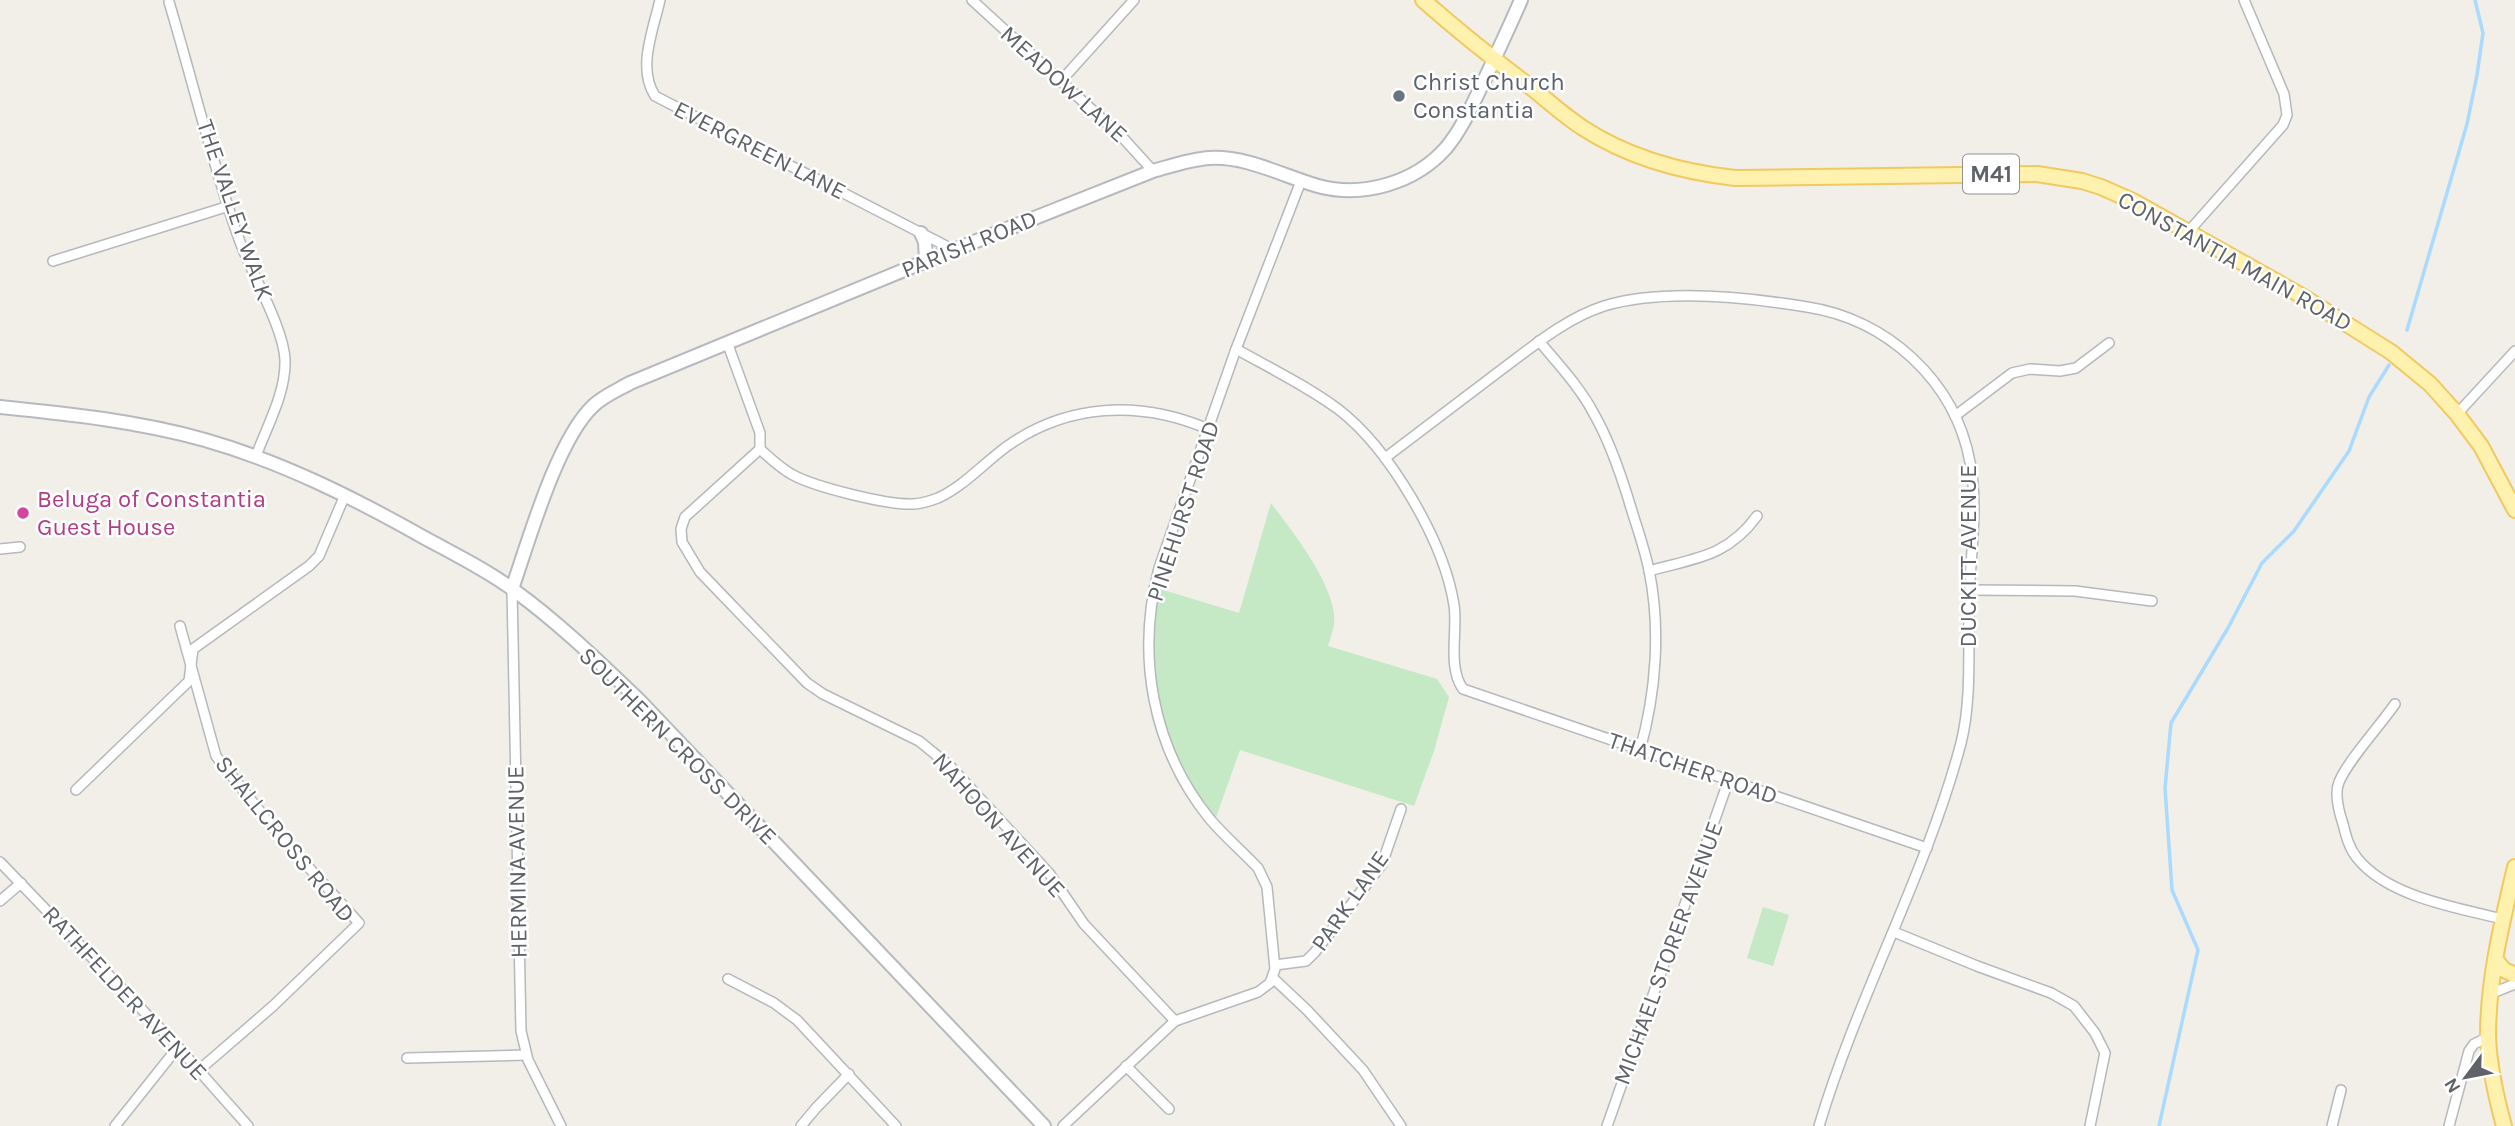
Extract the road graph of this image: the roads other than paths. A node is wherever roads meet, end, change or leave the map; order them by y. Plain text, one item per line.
1 (660, 0) edge
2 (972, 0) edge
3 (1134, 0) edge
4 (1423, 0) edge
5 (1521, 0) edge
6 (2244, 0) edge
7 (169, 2) dead end
8 (1494, 59) junction
9 (1060, 82) junction
10 (1153, 171) junction
11 (1301, 181) junction
12 (229, 206) junction
13 (2189, 231) junction
14 (921, 233) junction
15 (954, 250) junction
16 (53, 261) dead end
17 (926, 261) junction
18 (1539, 341) junction
19 (727, 342) junction
20 (2109, 343) dead end
21 (1236, 349) junction
22 (2515, 351) edge
23 (0, 407) edge
24 (2457, 414) junction
25 (1955, 416) junction
26 (1208, 429) junction
27 (760, 449) junction
28 (256, 456) junction
29 (1385, 458) junction
30 (345, 495) junction
31 (2515, 510) edge
32 (1757, 516) dead end
33 (20, 547) dead end
34 (0, 549) edge
35 (1649, 571) junction
36 (512, 589) junction
37 (1969, 590) junction
38 (2152, 601) dead end
39 (180, 626) dead end
40 (190, 665) junction
41 (2395, 704) dead end
42 (1640, 750) junction
43 (1729, 779) junction
44 (76, 790) dead end
45 (1401, 809) dead end
46 (1927, 848) junction
47 (0, 862) edge
48 (2515, 867) edge
49 (20, 883) junction
50 (0, 901) edge
51 (2503, 919) junction
52 (1894, 932) junction
53 (2496, 960) junction
54 (1275, 965) junction
55 (2515, 975) edge
56 (1273, 978) junction
57 (728, 979) dead end
58 (2515, 984) edge
59 (2490, 994) junction
60 (1175, 1021) junction
61 (2488, 1037) junction
62 (178, 1047) junction
63 (526, 1055) junction
64 (407, 1058) dead end
65 (1126, 1066) junction
66 (199, 1070) junction
67 (849, 1074) junction
68 (2341, 1090) dead end
69 (1169, 1110) dead end
70 (115, 1126) edge
71 (248, 1126) edge
72 (561, 1126) edge
73 (801, 1126) edge
74 (896, 1126) edge
75 (1044, 1126) edge
76 (1063, 1126) edge
77 (1401, 1126) edge
78 (1607, 1126) edge
79 (1819, 1126) edge
80 (2090, 1126) edge
81 (2332, 1126) edge
82 (2449, 1126) edge
83 (2504, 1126) edge

1 - 14 street, EVERGREEN LANE
2 - 9 street, MEADOW LANE
3 - 9 street
4 - 8 main road, CONSTANTIA MAIN ROAD / M41
5 - 8 street, PARISH ROAD
6 - 13 street
7 - 12 street, THE VALLEY WALK
8 - 11 street, PARISH ROAD
8 - 13 main road, CONSTANTIA MAIN ROAD / M41
9 - 10 street, MEADOW LANE
10 - 11 street, PARISH ROAD
10 - 15 street, PARISH ROAD
11 - 21 street, PINEHURST ROAD
12 - 16 street
12 - 28 street, THE VALLEY WALK
13 - 24 main road, CONSTANTIA MAIN ROAD / M41
14 - 15 street, EVERGREEN LANE
14 - 17 street
15 - 17 street, PARISH ROAD
17 - 19 street, PARISH ROAD
18 - 25 street, DUCKITT AVENUE
18 - 29 street, DUCKITT AVENUE
18 - 35 street
19 - 27 street
19 - 36 street, PARISH ROAD
20 - 25 street
21 - 26 street, PINEHURST ROAD
21 - 29 street
22 - 24 street
23 - 28 street, SOUTHERN CROSS DRIVE
24 - 31 main road, CONSTANTIA MAIN ROAD / M41
25 - 37 street, DUCKITT AVENUE
26 - 27 street
26 - 54 street, PINEHURST ROAD
27 - 60 street, NAHOON AVENUE
28 - 30 street, SOUTHERN CROSS DRIVE
29 - 42 street, THATCHER ROAD
30 - 36 street, SOUTHERN CROSS DRIVE
30 - 40 street
32 - 35 street
33 - 34 street
35 - 42 street
36 - 63 street, HERMINA AVENUE
36 - 75 street, SOUTHERN CROSS DRIVE
37 - 38 street
37 - 46 street, DUCKITT AVENUE
39 - 40 street, SHALLCROSS ROAD
40 - 44 street
40 - 66 street, SHALLCROSS ROAD
41 - 51 street
42 - 43 street, THATCHER ROAD
43 - 46 street, THATCHER ROAD
43 - 78 street, MICHAEL STORER AVENUE
45 - 54 street, PARK LANE
46 - 52 street, DUCKITT AVENUE
47 - 49 street, RATHFELDER AVENUE
48 - 51 main road
49 - 50 street
49 - 62 street, RATHFELDER AVENUE
51 - 53 main road
52 - 79 street, DUCKITT AVENUE
52 - 80 street
53 - 55 main road
53 - 59 main road
54 - 56 street, PINEHURST ROAD
56 - 60 street
56 - 77 street
57 - 67 street
58 - 59 street
59 - 61 main road
60 - 65 street
61 - 82 street
61 - 83 main road
62 - 66 street, RATHFELDER AVENUE
62 - 70 street
63 - 64 street
63 - 72 street, HERMINA AVENUE
65 - 69 street
65 - 76 street
66 - 71 street, RATHFELDER AVENUE
67 - 73 street
67 - 74 street
68 - 81 street

